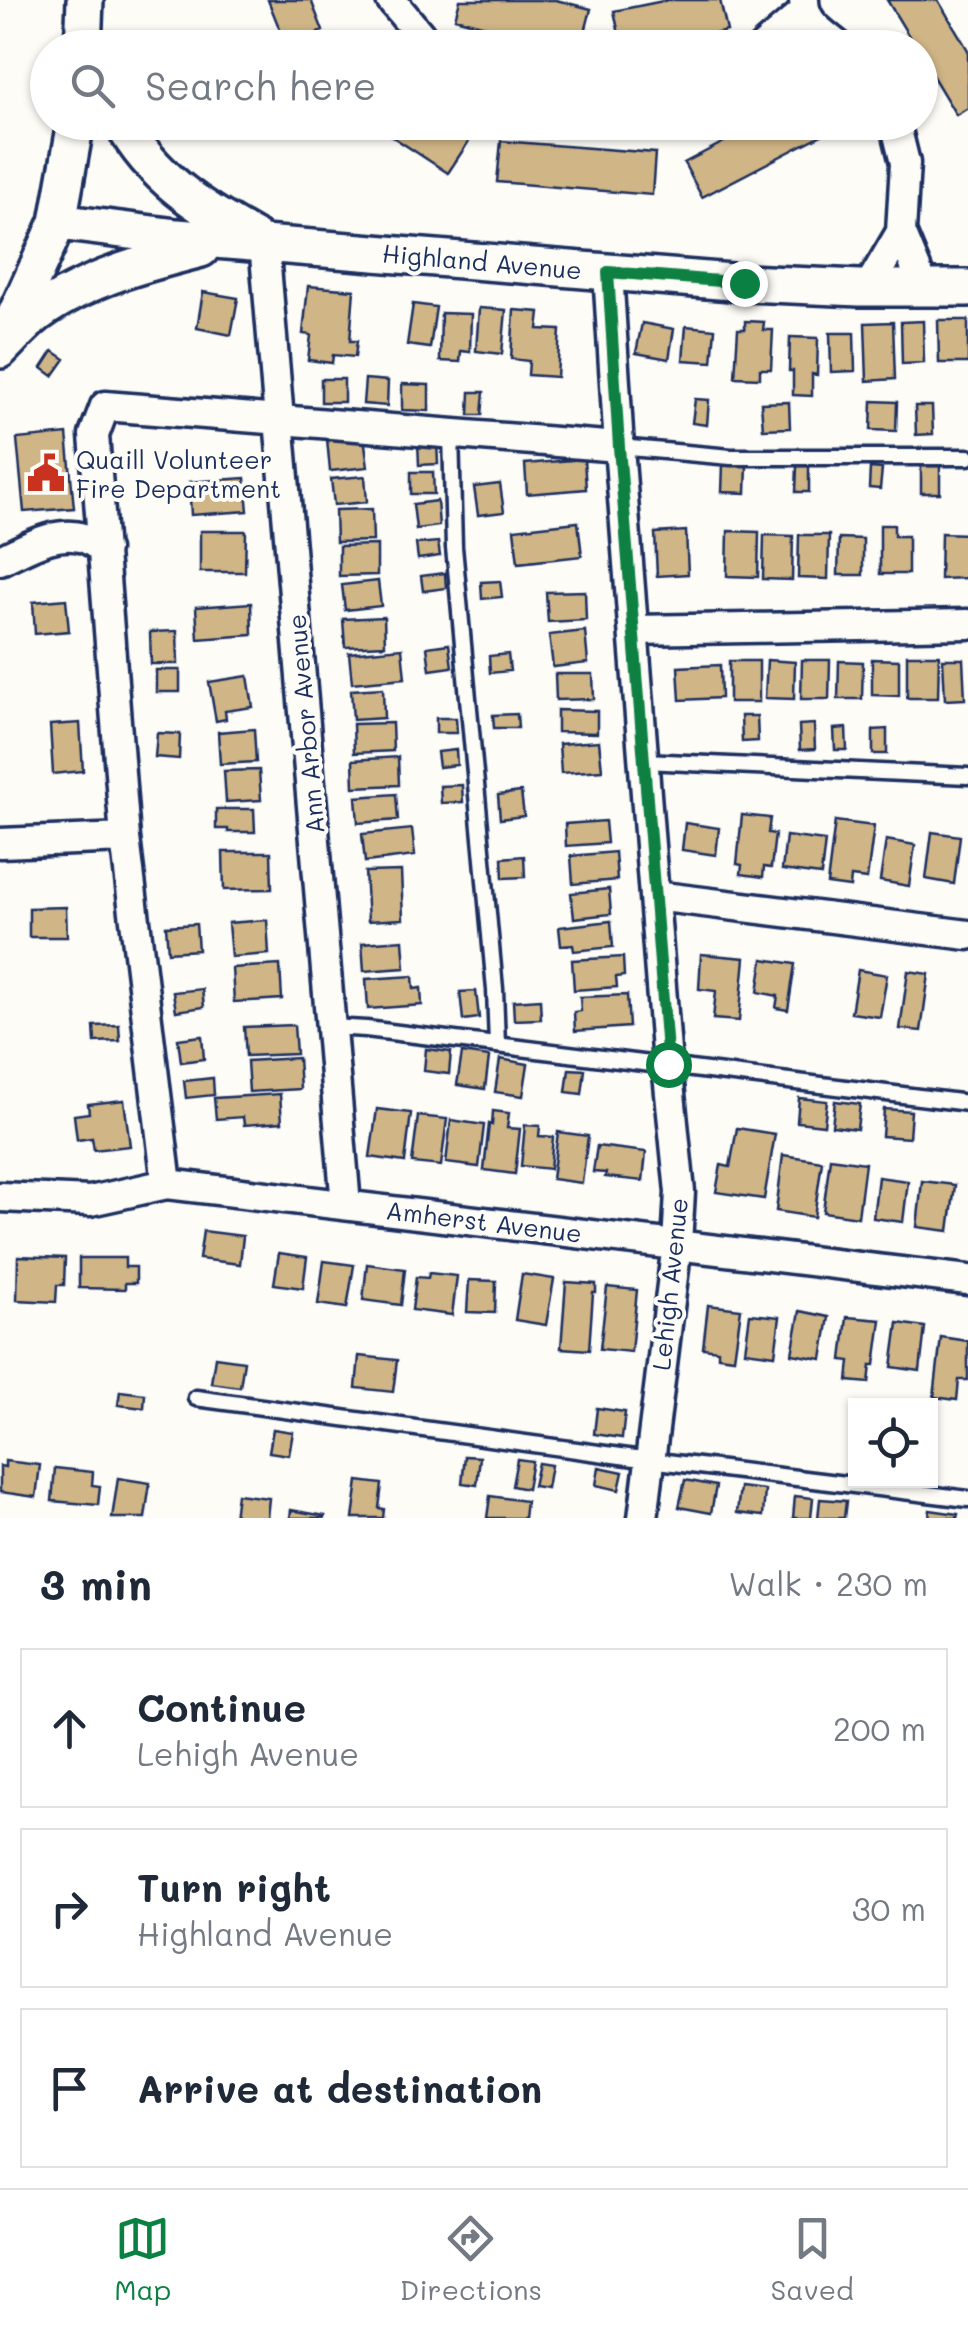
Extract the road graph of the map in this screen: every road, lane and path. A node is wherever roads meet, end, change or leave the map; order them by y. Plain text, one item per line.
1 (391, 0) edge
2 (804, 6) edge
3 (416, 30) edge
4 (780, 30) edge
5 (818, 30) edge
6 (73, 140) edge
7 (132, 140) edge
8 (901, 140) edge
9 (58, 222) junction
10 (901, 232) junction
11 (248, 242) junction
12 (608, 272) junction
13 (868, 288) junction
14 (924, 288) junction
15 (968, 288) edge
16 (0, 349) edge
17 (280, 420) junction
18 (451, 433) junction
19 (619, 447) junction
20 (968, 456) edge
21 (104, 550) junction
22 (0, 560) edge
23 (968, 624) edge
24 (634, 630) junction
25 (644, 761) junction
26 (968, 776) edge
27 (125, 838) junction
28 (0, 843) edge
29 (654, 896) junction
30 (968, 935) edge
31 (331, 1027) junction
32 (497, 1044) junction
33 (668, 1064) junction
34 (968, 1102) edge
35 (167, 1184) junction
36 (0, 1197) edge
37 (346, 1205) junction
38 (677, 1244) junction
39 (968, 1280) edge
40 (196, 1398) dead end
41 (650, 1460) junction
42 (968, 1499) edge
43 (643, 1518) edge

1 - 3 street
2 - 4 street
2 - 5 street
6 - 9 street
7 - 11 street
8 - 10 street
9 - 11 street, Highland Avenue
9 - 16 street
10 - 13 street
10 - 14 street
11 - 12 street, Highland Avenue
11 - 16 street
11 - 17 street, Ann Arbor Avenue
12 - 13 street, Highland Avenue
12 - 19 street, Lehigh Avenue
13 - 14 street, Highland Avenue
14 - 15 street, Highland Avenue
17 - 18 street
17 - 21 street
17 - 31 street, Ann Arbor Avenue
18 - 19 street
18 - 32 lane
19 - 20 lane
19 - 24 street, Lehigh Avenue
21 - 22 street
21 - 27 street
23 - 24 street
24 - 25 street, Lehigh Avenue
25 - 26 lane
25 - 29 street, Lehigh Avenue
27 - 28 street
27 - 35 street
29 - 30 street
29 - 33 street, Lehigh Avenue
31 - 32 lane
31 - 37 street, Ann Arbor Avenue
32 - 33 lane
33 - 34 lane
33 - 38 street, Lehigh Avenue
35 - 36 street, Amherst Avenue
35 - 37 street, Amherst Avenue
37 - 38 street, Amherst Avenue
38 - 39 street, Amherst Avenue
38 - 41 street, Lehigh Avenue
40 - 41 lane
41 - 42 lane
41 - 43 street, Lehigh Avenue

